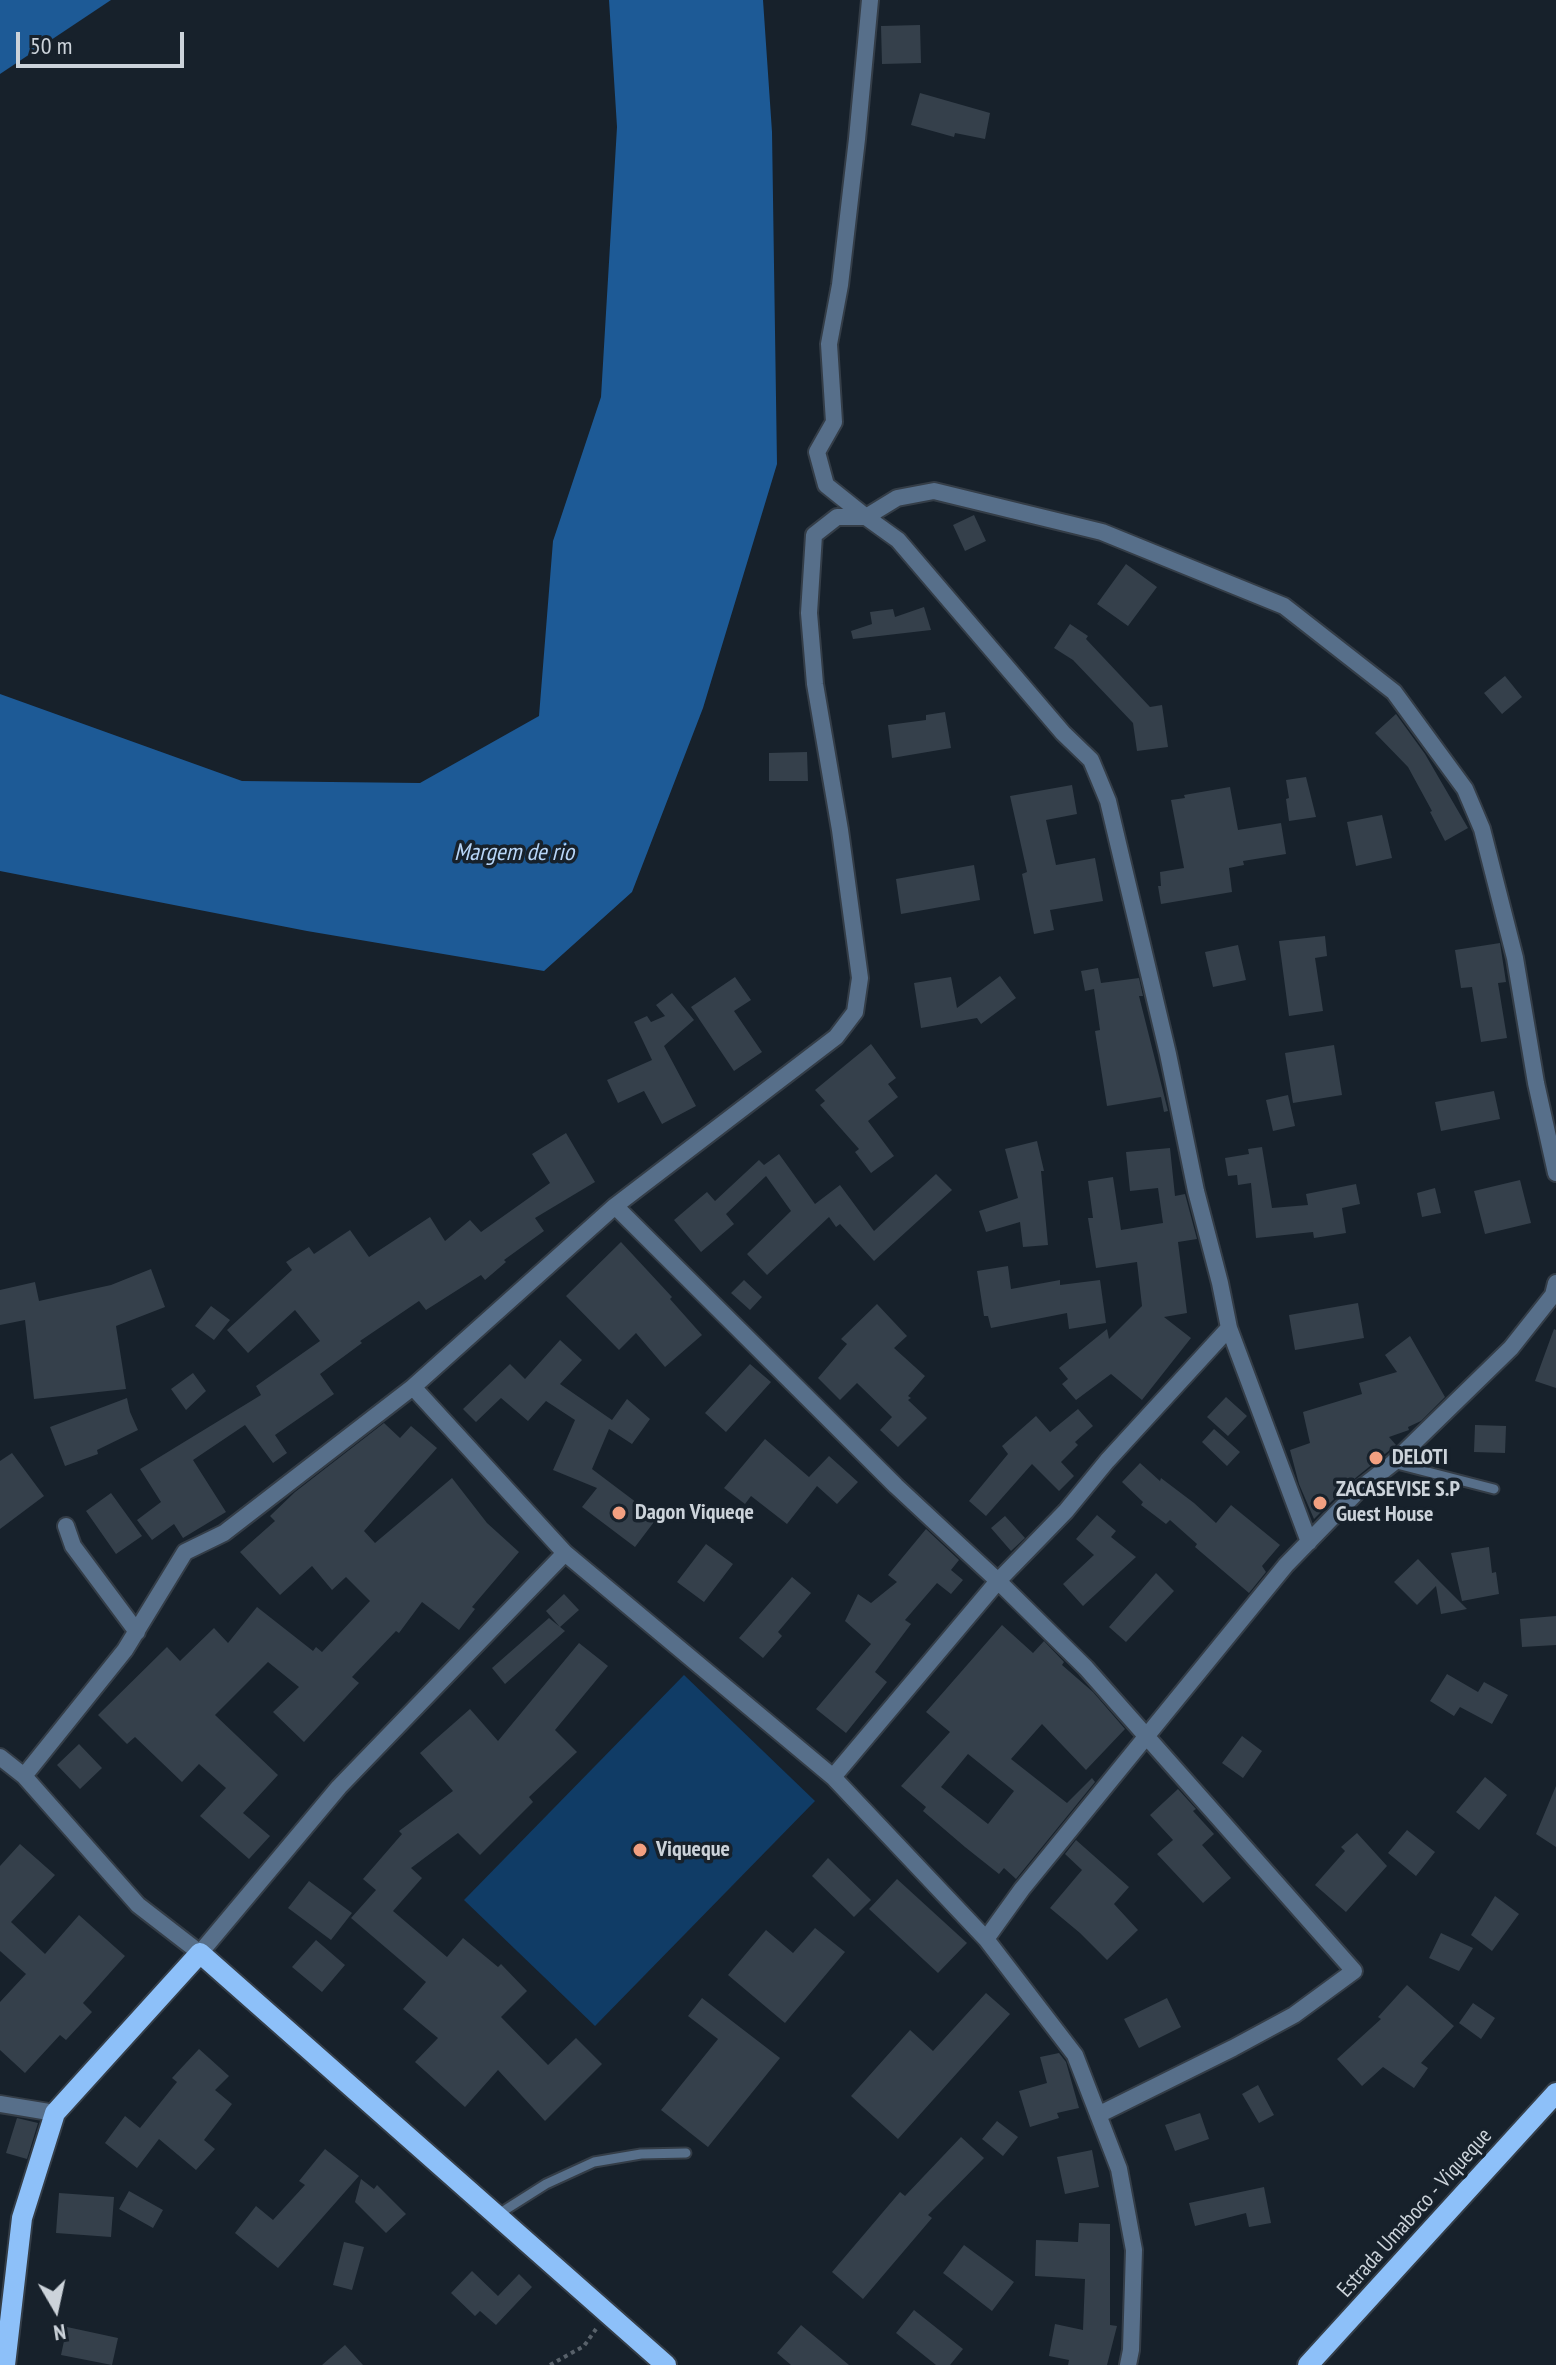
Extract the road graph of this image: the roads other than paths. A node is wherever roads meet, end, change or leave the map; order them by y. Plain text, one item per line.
1 (870, 0) edge
2 (866, 517) junction
3 (1556, 1173) edge
4 (615, 1206) junction
5 (1556, 1283) edge
6 (1229, 1328) junction
7 (413, 1387) junction
8 (1393, 1463) junction
9 (1494, 1489) dead end
10 (66, 1526) dead end
11 (1309, 1542) junction
12 (565, 1553) junction
13 (998, 1581) junction
14 (137, 1632) junction
15 (1147, 1735) junction
16 (0, 1757) edge
17 (24, 1776) junction
18 (833, 1777) junction
19 (986, 1939) junction
20 (200, 1953) junction
21 (1556, 2093) edge
22 (0, 2104) edge
23 (55, 2113) junction
24 (1098, 2115) junction
25 (686, 2153) dead end
26 (495, 2216) junction
27 (5, 2365) edge
28 (666, 2365) edge
29 (1128, 2365) edge
30 (1308, 2365) edge

1 - 2 street
2 - 3 street
2 - 4 street
2 - 6 street
4 - 7 street
4 - 13 street
5 - 8 street
6 - 11 street
6 - 13 street
7 - 12 street
7 - 14 street
8 - 9 lane
8 - 11 street
10 - 14 street
11 - 15 street
12 - 18 street
12 - 20 street
13 - 15 street
13 - 18 street
14 - 17 street
15 - 19 street
15 - 24 street
16 - 17 street
17 - 20 street
18 - 19 street
19 - 24 street
20 - 23 main road
20 - 26 main road
21 - 30 main road, Estrada Umaboco - Viqueque
22 - 23 street
23 - 27 main road
24 - 29 street
25 - 26 lane
26 - 28 main road

